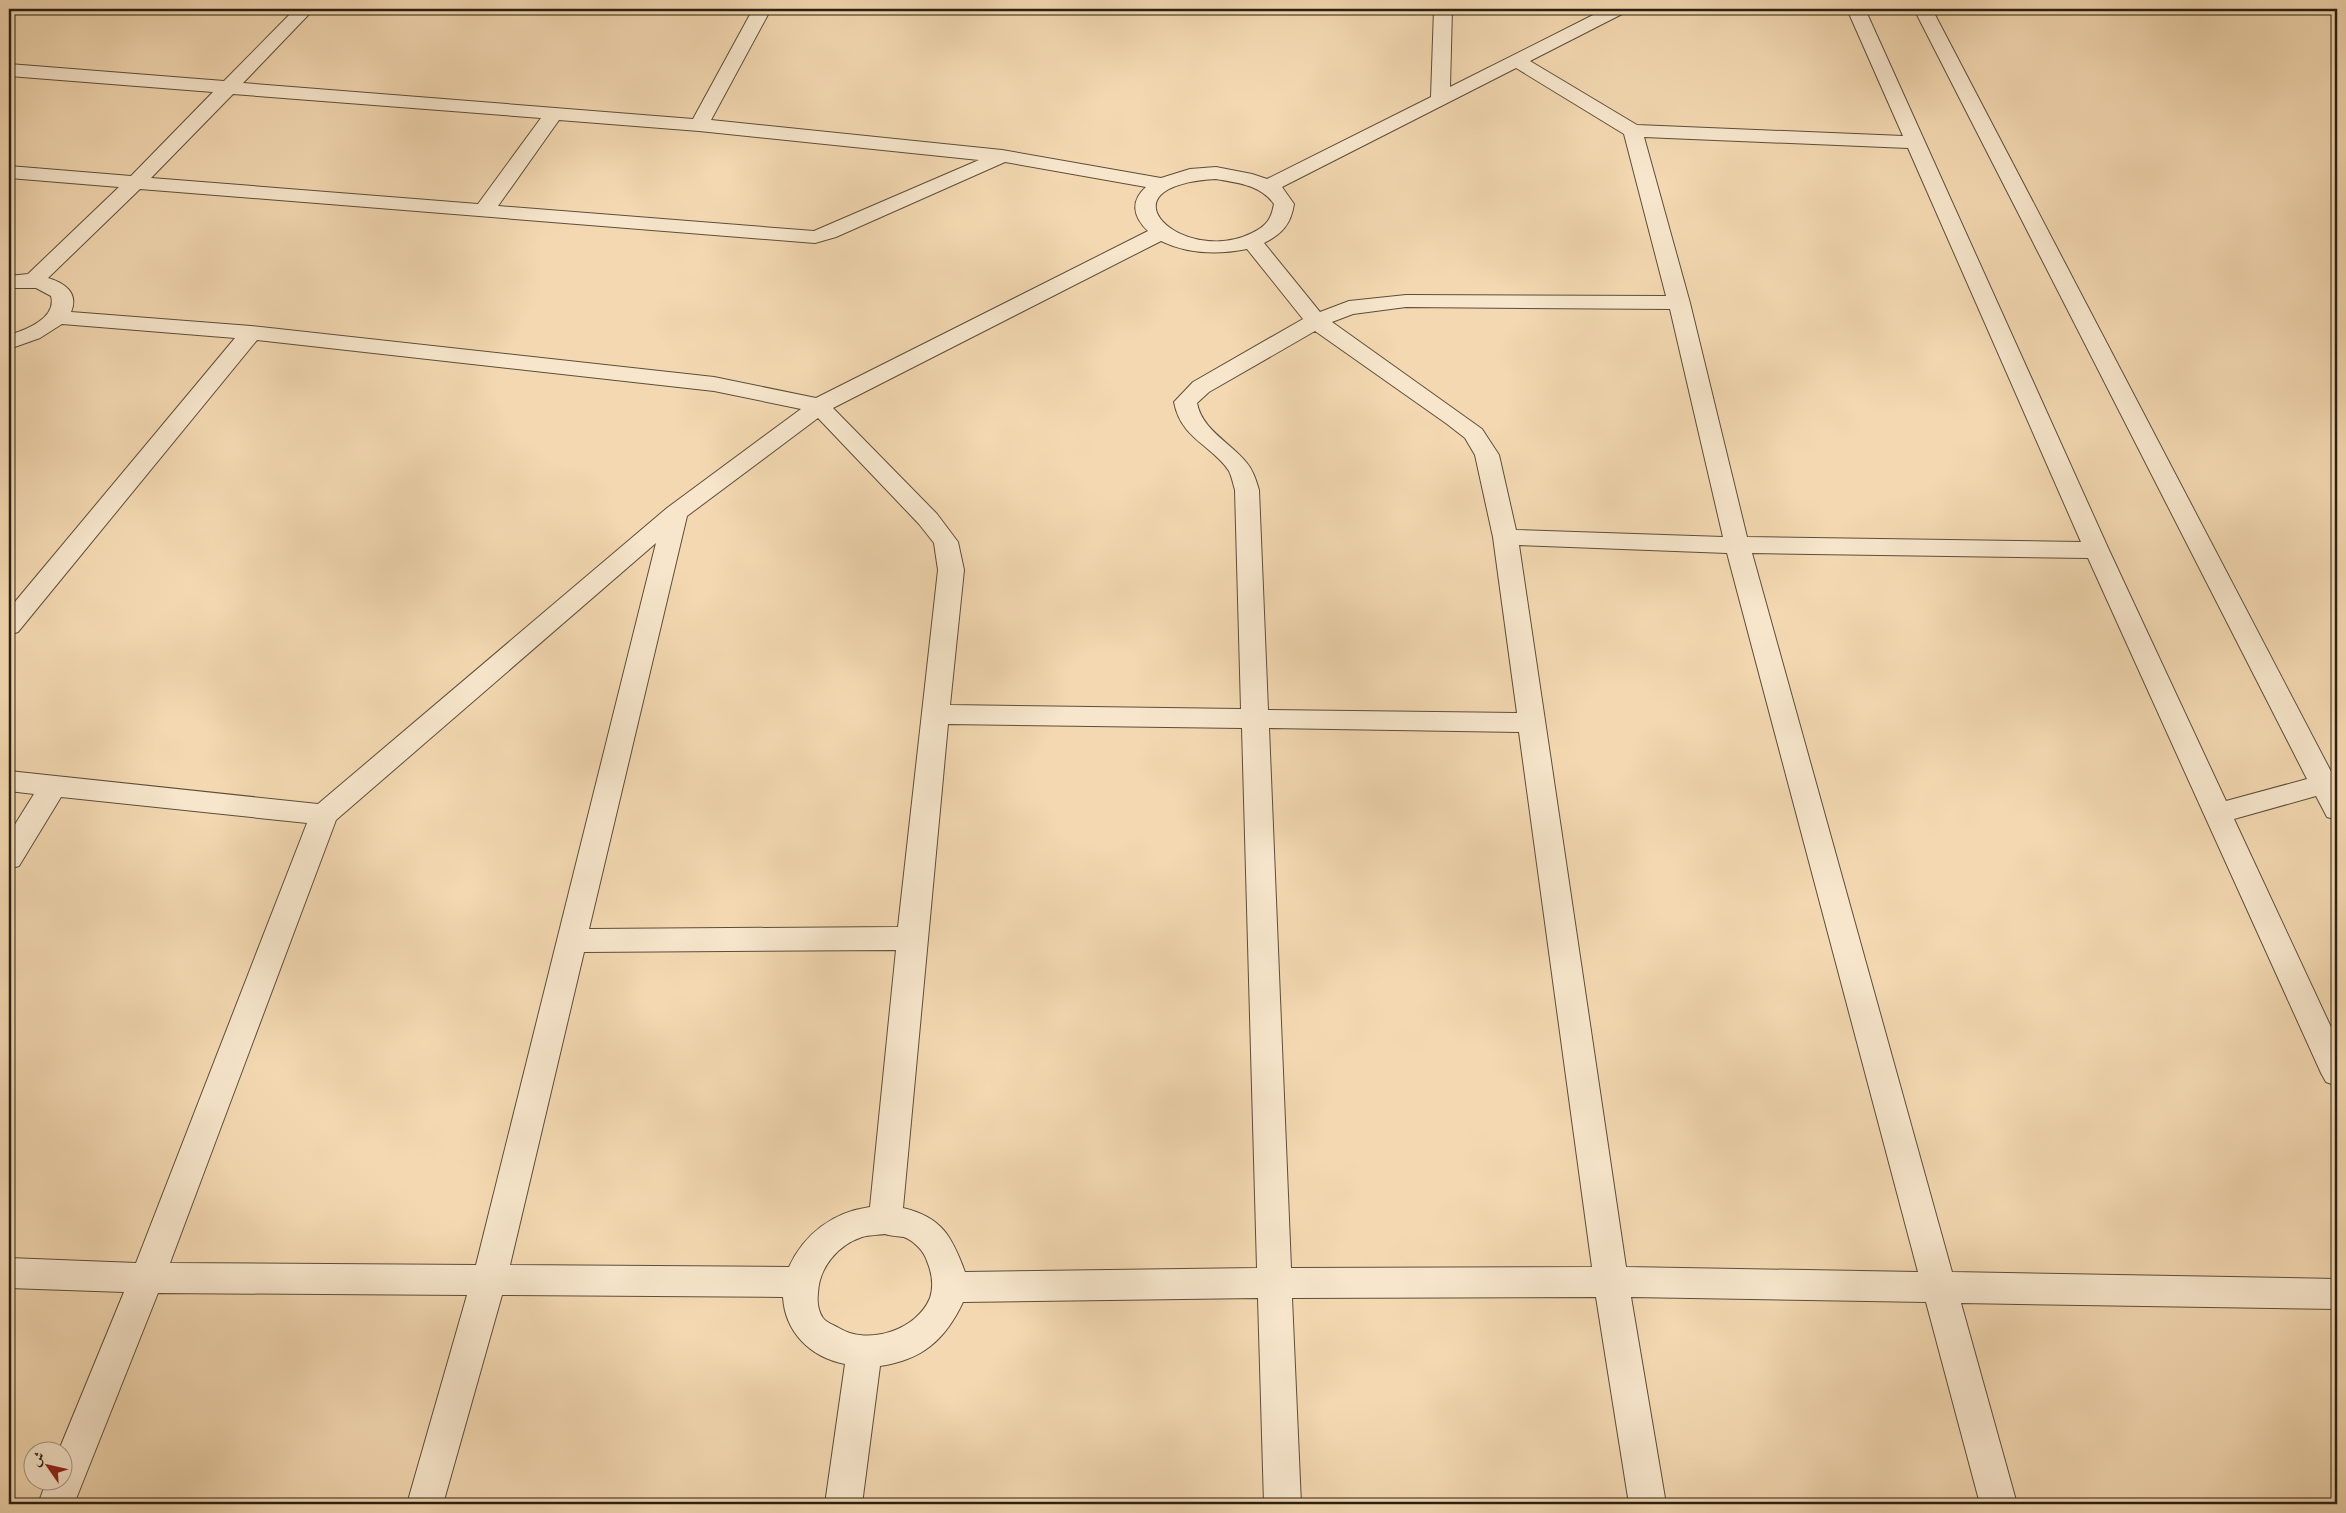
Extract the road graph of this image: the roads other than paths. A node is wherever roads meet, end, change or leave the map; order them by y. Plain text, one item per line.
1 (305, 9) edge
2 (762, 9) edge
3 (1443, 9) edge
4 (1618, 9) edge
5 (1856, 9) edge
6 (1923, 9) edge
7 (1517, 61) junction
8 (9, 70) edge
9 (230, 88) junction
10 (1440, 98) junction
11 (554, 114) junction
12 (699, 125) junction
13 (1633, 131) junction
14 (1916, 142) junction
15 (1002, 156) junction
16 (9, 172) edge
17 (136, 182) junction
18 (1163, 184) junction
19 (1269, 186) junction
20 (484, 211) junction
21 (1160, 233) junction
22 (1252, 242) junction
23 (33, 281) junction
24 (9, 282) edge
25 (1679, 303) junction
26 (57, 317) junction
27 (1316, 321) junction
28 (250, 333) junction
29 (9, 342) edge
30 (819, 406) junction
31 (676, 513) junction
32 (1505, 537) junction
33 (1737, 545) junction
34 (2097, 550) junction
35 (9, 626) edge
36 (937, 714) junction
37 (1254, 720) junction
38 (1531, 724) junction
39 (9, 781) edge
40 (2324, 784) junction
41 (53, 786) junction
42 (2337, 810) edge
43 (2218, 814) junction
44 (324, 815) junction
45 (9, 858) edge
46 (912, 938) junction
47 (572, 941) junction
48 (2337, 1073) edge
49 (885, 1220) junction
50 (9, 1273) edge
51 (147, 1278) junction
52 (489, 1280) junction
53 (800, 1282) junction
54 (1611, 1282) junction
55 (1274, 1283) junction
56 (1938, 1286) junction
57 (950, 1287) junction
58 (2337, 1294) edge
59 (864, 1353) junction
60 (56, 1504) edge
61 (425, 1504) edge
62 (843, 1504) edge
63 (1282, 1504) edge
64 (1647, 1504) edge
65 (1998, 1504) edge

1 - 9 street
2 - 12 street
3 - 10 street
4 - 7 street
5 - 14 street
6 - 40 street
7 - 10 street
7 - 13 street
8 - 9 street
9 - 11 street
9 - 17 street
10 - 19 street
11 - 12 street
11 - 20 street
12 - 15 street
13 - 14 street
13 - 25 street
14 - 34 street
15 - 18 street
15 - 20 street
16 - 17 street
17 - 20 street
17 - 23 street
18 - 19 street
18 - 21 street
19 - 22 street
21 - 22 street
21 - 30 street
22 - 27 street
23 - 24 street
23 - 26 street
25 - 27 street
25 - 33 street
26 - 28 street
26 - 29 street
27 - 32 street
27 - 37 street
28 - 30 street
28 - 35 street
30 - 31 street
30 - 36 street
31 - 44 street
31 - 47 street
32 - 33 street
32 - 38 street
33 - 34 street
33 - 56 street
34 - 43 street
36 - 37 street
36 - 46 street
37 - 38 street
37 - 55 street
38 - 54 street
39 - 41 street
40 - 42 street
40 - 43 street
41 - 44 street
41 - 45 street
43 - 48 street
44 - 51 street
46 - 47 street
46 - 49 street
47 - 52 street
49 - 53 street
49 - 57 street
50 - 51 street
51 - 52 street
51 - 60 street
52 - 53 street
52 - 61 street
53 - 59 street
54 - 55 street
54 - 56 street
54 - 64 street
55 - 57 street
55 - 63 street
56 - 58 street
56 - 65 street
57 - 59 street
59 - 62 street

